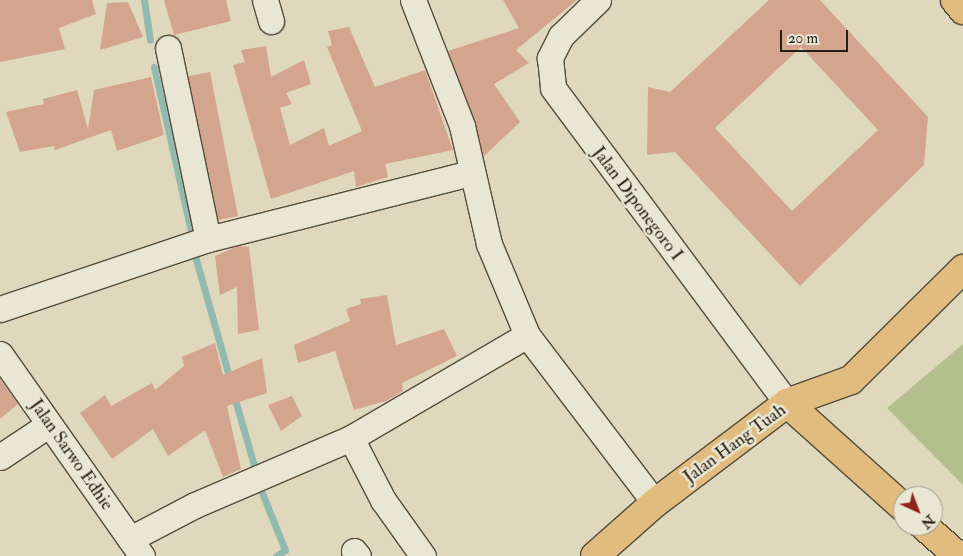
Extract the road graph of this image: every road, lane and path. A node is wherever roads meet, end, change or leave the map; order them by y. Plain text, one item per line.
1 (413, 0) edge
2 (598, 0) edge
3 (955, 0) edge
4 (963, 10) edge
5 (168, 48) dead end
6 (470, 172) junction
7 (208, 240) junction
8 (958, 278) edge
9 (0, 309) edge
10 (527, 335) junction
11 (0, 354) edge
12 (787, 404) junction
13 (48, 425) junction
14 (350, 438) junction
15 (0, 457) edge
16 (893, 498) edge
17 (655, 503) junction
18 (935, 536) edge
19 (136, 548) edge
20 (423, 556) edge
21 (595, 556) edge
22 (958, 556) edge

1 - 6 street
2 - 12 street, Jalan Diponegoro I
3 - 4 main road
5 - 7 street
6 - 7 street
6 - 10 street
7 - 9 street
8 - 12 main road, Jalan Hang Tuah
10 - 14 street
10 - 17 street
11 - 13 street, Jalan Sarwo Edhie
12 - 16 main road
12 - 17 main road, Jalan Hang Tuah
13 - 15 street
13 - 19 street, Jalan Sarwo Edhie
14 - 19 street
14 - 20 street
17 - 21 main road, Jalan Hang Tuah
18 - 22 main road

